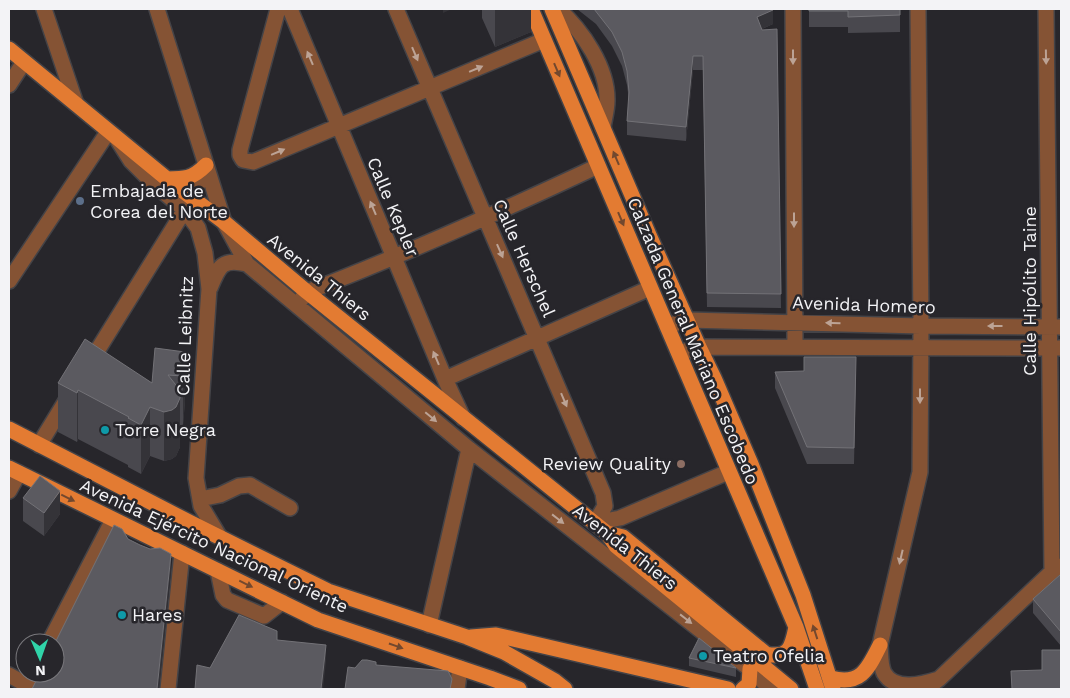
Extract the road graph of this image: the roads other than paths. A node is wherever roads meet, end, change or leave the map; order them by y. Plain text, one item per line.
1 (44, 9) edge
2 (157, 9) edge
3 (278, 9) edge
4 (290, 9) edge
5 (396, 9) edge
6 (531, 9) edge
7 (552, 9) edge
8 (558, 9) edge
9 (793, 9) edge
10 (918, 9) edge
11 (1046, 9) edge
12 (544, 40) junction
13 (9, 49) edge
14 (24, 62) junction
15 (9, 85) edge
16 (430, 88) junction
17 (76, 104) junction
18 (339, 126) junction
19 (603, 128) junction
20 (111, 134) junction
21 (206, 165) junction
22 (598, 166) junction
23 (167, 179) junction
24 (188, 204) junction
25 (486, 218) junction
26 (224, 222) junction
27 (394, 258) junction
28 (247, 264) junction
29 (9, 281) edge
30 (650, 288) junction
31 (209, 289) junction
32 (307, 292) junction
33 (295, 306) junction
34 (687, 320) junction
35 (794, 322) junction
36 (667, 326) junction
37 (921, 326) junction
38 (1056, 327) edge
39 (538, 337) junction
40 (699, 347) junction
41 (795, 347) junction
42 (921, 348) junction
43 (1055, 348) edge
44 (679, 353) junction
45 (445, 379) junction
46 (463, 418) junction
47 (9, 429) edge
48 (39, 445) junction
49 (469, 449) junction
50 (14, 471) edge
51 (728, 472) junction
52 (9, 491) edge
53 (200, 499) junction
54 (290, 508) dead end
55 (119, 523) junction
56 (594, 523) junction
57 (607, 533) junction
58 (219, 536) junction
59 (129, 542) edge
60 (177, 551) junction
61 (156, 557) edge
62 (1056, 568) edge
63 (218, 570) junction
64 (282, 602) junction
65 (429, 625) junction
66 (796, 627) junction
67 (55, 633) edge
68 (467, 637) junction
69 (880, 645) junction
70 (460, 668) junction
71 (750, 669) junction
72 (832, 684) edge
73 (938, 684) edge
74 (168, 689) edge
75 (457, 689) edge
76 (519, 689) edge
77 (565, 689) edge
78 (728, 689) edge
79 (743, 689) edge
80 (771, 689) edge
81 (791, 689) edge
82 (817, 689) edge
83 (926, 689) edge

1 - 17 street
2 - 21 street
3 -> 18 street
18 -> 4 street, Calle Kepler
5 -> 16 street, Calle Herschel
6 - 12 main road, Calzada General Mariano Escobedo
7 - 19 main road, Calzada General Mariano Escobedo
8 - 19 street
9 -> 35 street
10 - 37 street
11 -> 38 street, Calle Hipólito Taine
16 -> 12 street
12 -> 22 main road, Calzada General Mariano Escobedo
13 - 14 main road, Avenida Thiers
14 - 15 street
14 - 17 main road, Avenida Thiers
16 - 18 street
16 - 25 street, Calle Herschel
17 - 20 main road, Avenida Thiers
27 -> 18 street, Calle Kepler
34 -> 19 main road, Calzada General Mariano Escobedo
20 - 23 main road, Avenida Thiers
20 - 24 street, Calle Leibnitz
20 - 29 street
21 - 23 main road
21 - 24 street
21 - 26 street
22 - 25 street
22 -> 30 main road, Calzada General Mariano Escobedo
23 - 24 main road, Avenida Thiers
24 - 26 main road, Avenida Thiers
24 - 31 street, Calle Leibnitz
24 - 48 street
25 - 27 street
25 -> 39 street, Calle Herschel
26 - 28 street
26 - 32 main road, Avenida Thiers
27 - 32 street
45 -> 27 street, Calle Kepler
28 - 31 street
28 - 33 street, Avenida Thiers
30 - 36 main road, Calzada General Mariano Escobedo
30 - 39 street
31 - 53 street, Calle Leibnitz
32 - 33 street
32 - 46 main road, Avenida Thiers
33 -> 49 street, Avenida Thiers
34 - 35 street, Avenida Homero
34 - 36 street, Avenida Homero
34 - 40 main road, Calzada General Mariano Escobedo
37 -> 35 street, Avenida Homero
35 - 41 street
36 - 44 main road, Calzada General Mariano Escobedo
38 -> 37 street, Avenida Homero
37 - 42 street
38 - 43 street, Calle Hipólito Taine
39 - 45 street
39 -> 56 street, Calle Herschel
40 - 41 street
40 - 44 street
72 -> 40 main road, Calzada General Mariano Escobedo
41 - 42 street
42 - 43 street
42 -> 69 street
43 - 62 street, Calle Hipólito Taine
44 - 51 main road, Calzada General Mariano Escobedo
45 - 46 street, Calle Kepler
46 - 56 main road, Avenida Thiers
47 - 48 main road, Avenida Ejército Nacional Oriente
48 - 58 main road, Avenida Ejército Nacional Oriente
49 - 65 street
49 -> 71 street, Avenida Thiers
50 - 52 street
50 -> 55 main road, Avenida Ejército Nacional Oriente
51 - 56 street
51 - 66 main road, Calzada General Mariano Escobedo
53 - 54 street
53 - 58 street, Calle Leibnitz
55 - 59 street
55 - 60 main road, Avenida Ejército Nacional Oriente
55 - 67 street
56 - 57 main road, Avenida Thiers
57 - 66 main road
57 - 81 main road
58 - 65 main road, Avenida Ejército Nacional Oriente
60 - 61 street
60 - 63 main road, Avenida Ejército Nacional Oriente
60 - 74 street
62 - 73 street
63 -> 64 main road, Avenida Ejército Nacional Oriente
63 - 64 street
64 -> 70 main road, Avenida Ejército Nacional Oriente
65 - 68 main road, Avenida Ejército Nacional Oriente
66 - 82 main road, Calzada General Mariano Escobedo
68 - 77 main road, Avenida Ejército Nacional Oriente
68 - 78 main road
69 - 72 main road
69 - 73 street
70 - 75 street
70 - 76 main road, Avenida Ejército Nacional Oriente
71 - 79 main road
71 - 80 street, Avenida Thiers
73 - 83 street

